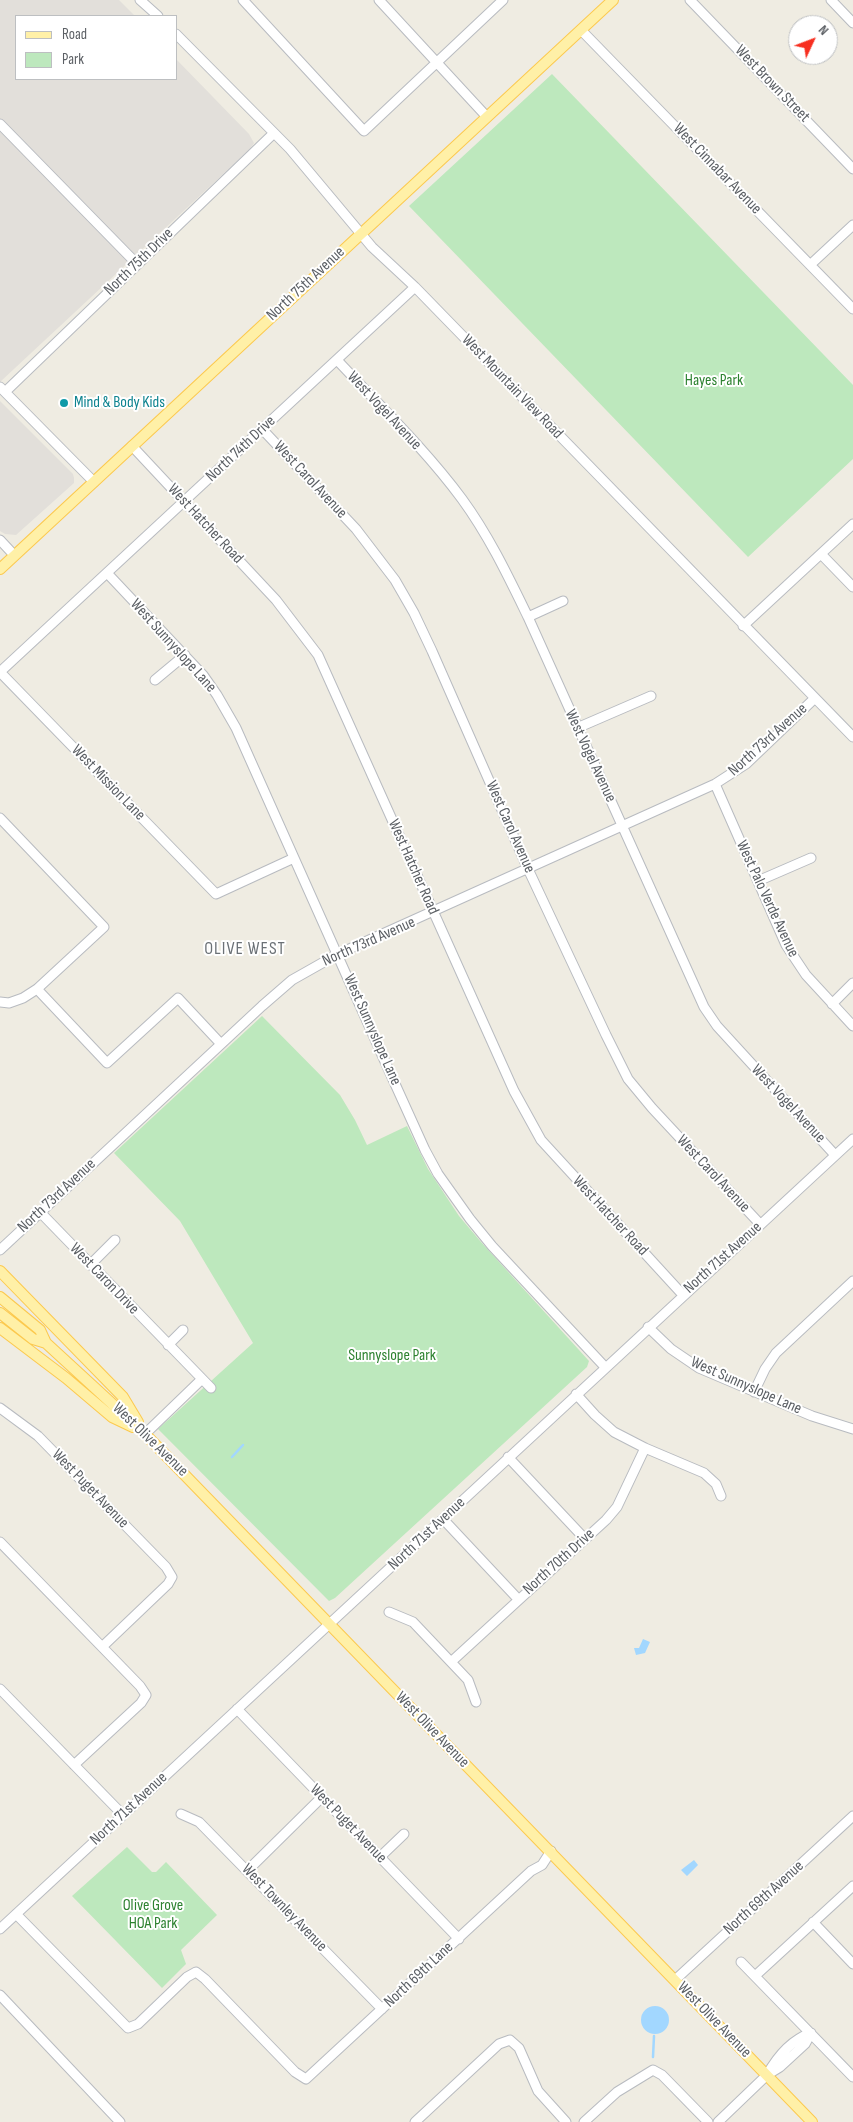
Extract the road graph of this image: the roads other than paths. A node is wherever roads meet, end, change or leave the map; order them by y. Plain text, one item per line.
1 (140, 0) edge
2 (243, 0) edge
3 (379, 0) edge
4 (503, 0) edge
5 (613, 0) edge
6 (690, 0) edge
7 (831, 0) edge
8 (157, 15) edge
9 (853, 23) edge
10 (581, 30) junction
11 (178, 36) edge
12 (437, 62) junction
13 (487, 117) junction
14 (0, 124) edge
15 (274, 133) junction
16 (853, 169) edge
17 (853, 225) edge
18 (360, 234) junction
19 (137, 264) junction
20 (810, 265) junction
21 (415, 287) junction
22 (853, 309) edge
23 (337, 360) junction
24 (2, 389) edge
25 (262, 429) junction
26 (132, 446) junction
27 (94, 482) junction
28 (185, 501) junction
29 (853, 524) edge
30 (0, 540) edge
31 (821, 554) junction
32 (14, 555) junction
33 (0, 569) edge
34 (107, 573) junction
35 (853, 587) edge
36 (563, 601) dead end
37 (528, 616) junction
38 (743, 626) junction
39 (185, 655) junction
40 (0, 672) edge
41 (155, 680) dead end
42 (651, 696) dead end
43 (815, 698) junction
44 (577, 728) junction
45 (853, 737) edge
46 (715, 784) junction
47 (0, 818) edge
48 (622, 827) junction
49 (294, 858) junction
50 (811, 858) dead end
51 (528, 869) junction
52 (758, 881) junction
53 (433, 912) junction
54 (338, 954) junction
55 (853, 983) edge
56 (37, 989) junction
57 (0, 1002) edge
58 (832, 1004) junction
59 (853, 1026) edge
60 (221, 1044) junction
61 (853, 1138) edge
62 (835, 1155) junction
63 (40, 1212) junction
64 (760, 1224) junction
65 (115, 1240) dead end
66 (0, 1250) edge
67 (90, 1265) junction
68 (0, 1271) edge
69 (853, 1281) edge
70 (683, 1295) junction
71 (0, 1297) edge
72 (0, 1312) edge
73 (0, 1328) edge
74 (648, 1328) junction
75 (184, 1330) dead end
76 (46, 1343) junction
77 (168, 1344) junction
78 (605, 1367) junction
79 (202, 1379) junction
80 (211, 1388) dead end
81 (754, 1392) junction
82 (576, 1394) junction
83 (0, 1408) edge
84 (853, 1429) edge
85 (145, 1434) junction
86 (645, 1448) junction
87 (508, 1457) junction
88 (721, 1496) dead end
89 (443, 1519) junction
90 (585, 1539) junction
91 (0, 1542) edge
92 (518, 1599) junction
93 (389, 1612) dead end
94 (330, 1624) junction
95 (102, 1647) junction
96 (451, 1662) junction
97 (0, 1689) edge
98 (476, 1702) dead end
99 (237, 1709) junction
100 (74, 1765) junction
101 (322, 1797) junction
102 (181, 1814) dead end
103 (123, 1815) junction
104 (853, 1816) edge
105 (404, 1834) dead end
106 (550, 1851) junction
107 (380, 1857) junction
108 (247, 1871) junction
109 (853, 1886) edge
110 (16, 1914) junction
111 (813, 1922) junction
112 (0, 1930) edge
113 (459, 1939) junction
114 (741, 1962) dead end
115 (853, 1964) edge
116 (755, 1976) junction
117 (676, 1980) junction
118 (0, 1995) edge
119 (382, 2010) junction
120 (810, 2033) junction
121 (767, 2075) junction
122 (853, 2077) edge
123 (420, 2120) edge
124 (120, 2122) edge
125 (566, 2122) edge
126 (584, 2122) edge
127 (708, 2122) edge
128 (718, 2122) edge
129 (812, 2122) edge

1 - 8 street
2 - 12 street
3 - 12 street
4 - 12 street
5 - 10 main road, North 75th Avenue
6 - 16 street, West Brown Street
7 - 9 street
10 - 13 main road, North 75th Avenue
10 - 20 street, West Cinnabar Avenue
11 - 15 street, West Mountain View Road
12 - 13 street
13 - 18 main road, North 75th Avenue
14 - 19 street
15 - 18 street, West Mountain View Road
15 - 19 street, North 75th Drive
17 - 20 street
18 - 21 street, West Mountain View Road
18 - 26 main road, North 75th Avenue
19 - 24 street, North 75th Drive
20 - 22 street, West Cinnabar Avenue
21 - 23 street, North 74th Drive
21 - 38 street, West Mountain View Road
23 - 25 street, North 74th Drive
23 - 37 street, West Vogel Avenue
24 - 27 street
25 - 28 street, North 74th Drive
25 - 51 street, West Carol Avenue
26 - 27 main road, North 75th Avenue
26 - 28 street, West Hatcher Road
27 - 32 main road, North 75th Avenue
28 - 34 street, North 74th Drive
28 - 53 street, West Hatcher Road
29 - 31 street
30 - 32 street
31 - 35 street
31 - 38 street
32 - 33 main road, North 75th Avenue
34 - 39 street, West Sunnyslope Lane
34 - 40 street, North 74th Drive
36 - 37 street
37 - 44 street, West Vogel Avenue
38 - 43 street, West Mountain View Road
39 - 41 street
39 - 49 street, West Sunnyslope Lane
40 - 49 street, West Mission Lane
42 - 44 street
43 - 45 street, West Mountain View Road
43 - 46 street, North 73rd Avenue
44 - 48 street, West Vogel Avenue
46 - 48 street, North 73rd Avenue
46 - 52 street, West Palo Verde Avenue
47 - 56 street
48 - 51 street, North 73rd Avenue
48 - 62 street, West Vogel Avenue
49 - 54 street, West Sunnyslope Lane
50 - 52 street
51 - 53 street, North 73rd Avenue
51 - 64 street, West Carol Avenue
52 - 58 street, West Palo Verde Avenue
53 - 54 street, North 73rd Avenue
53 - 70 street, West Hatcher Road
54 - 60 street, North 73rd Avenue
54 - 78 street, West Sunnyslope Lane
55 - 58 street
56 - 57 street
56 - 60 street
58 - 59 street, West Palo Verde Avenue
60 - 63 street, North 73rd Avenue
61 - 62 street, North 71st Avenue
62 - 64 street, North 71st Avenue
63 - 66 street, North 73rd Avenue
63 - 67 street, West Caron Drive
64 - 70 street, North 71st Avenue
65 - 67 street
67 - 77 street, West Caron Drive
68 - 85 main road
69 - 81 street
70 - 74 street, North 71st Avenue
71 - 76 main road, West Olive Avenue
72 - 76 main road, West Olive Avenue
73 - 85 main road
74 - 78 street, North 71st Avenue
74 - 81 street, West Sunnyslope Lane
75 - 77 street
76 - 85 main road, West Olive Avenue
77 - 79 street, West Caron Drive
78 - 82 street, North 71st Avenue
79 - 80 street, West Caron Drive
79 - 85 street
81 - 84 street, West Sunnyslope Lane
82 - 86 street
82 - 87 street, North 71st Avenue
83 - 95 street, West Puget Avenue
85 - 94 main road, West Olive Avenue
86 - 88 street
86 - 90 street, North 70th Drive
87 - 89 street, North 71st Avenue
87 - 90 street
89 - 92 street
89 - 94 street, North 71st Avenue
90 - 92 street, North 70th Drive
91 - 95 street
92 - 96 street, North 70th Drive
93 - 96 street
94 - 99 street, North 71st Avenue
94 - 106 main road, West Olive Avenue
95 - 100 street
96 - 98 street
97 - 100 street
99 - 101 street, West Puget Avenue
99 - 103 street, North 71st Avenue
100 - 103 street
101 - 107 street, West Puget Avenue
101 - 108 street
102 - 108 street, West Townley Avenue
103 - 110 street, North 71st Avenue
104 - 117 street, North 69th Avenue
105 - 107 street
106 - 113 street, North 69th Lane
106 - 117 main road, West Olive Avenue
107 - 113 street, West Puget Avenue
108 - 119 street, West Townley Avenue
109 - 111 street
110 - 112 street, North 71st Avenue
110 - 119 street, North 69th Lane
111 - 115 street
111 - 116 street
113 - 119 street, North 69th Lane
114 - 116 street
116 - 120 street
117 - 121 main road, West Olive Avenue
118 - 124 street
120 - 121 street
120 - 122 street
121 - 128 street
121 - 129 main road, West Olive Avenue
123 - 125 street
126 - 127 street

